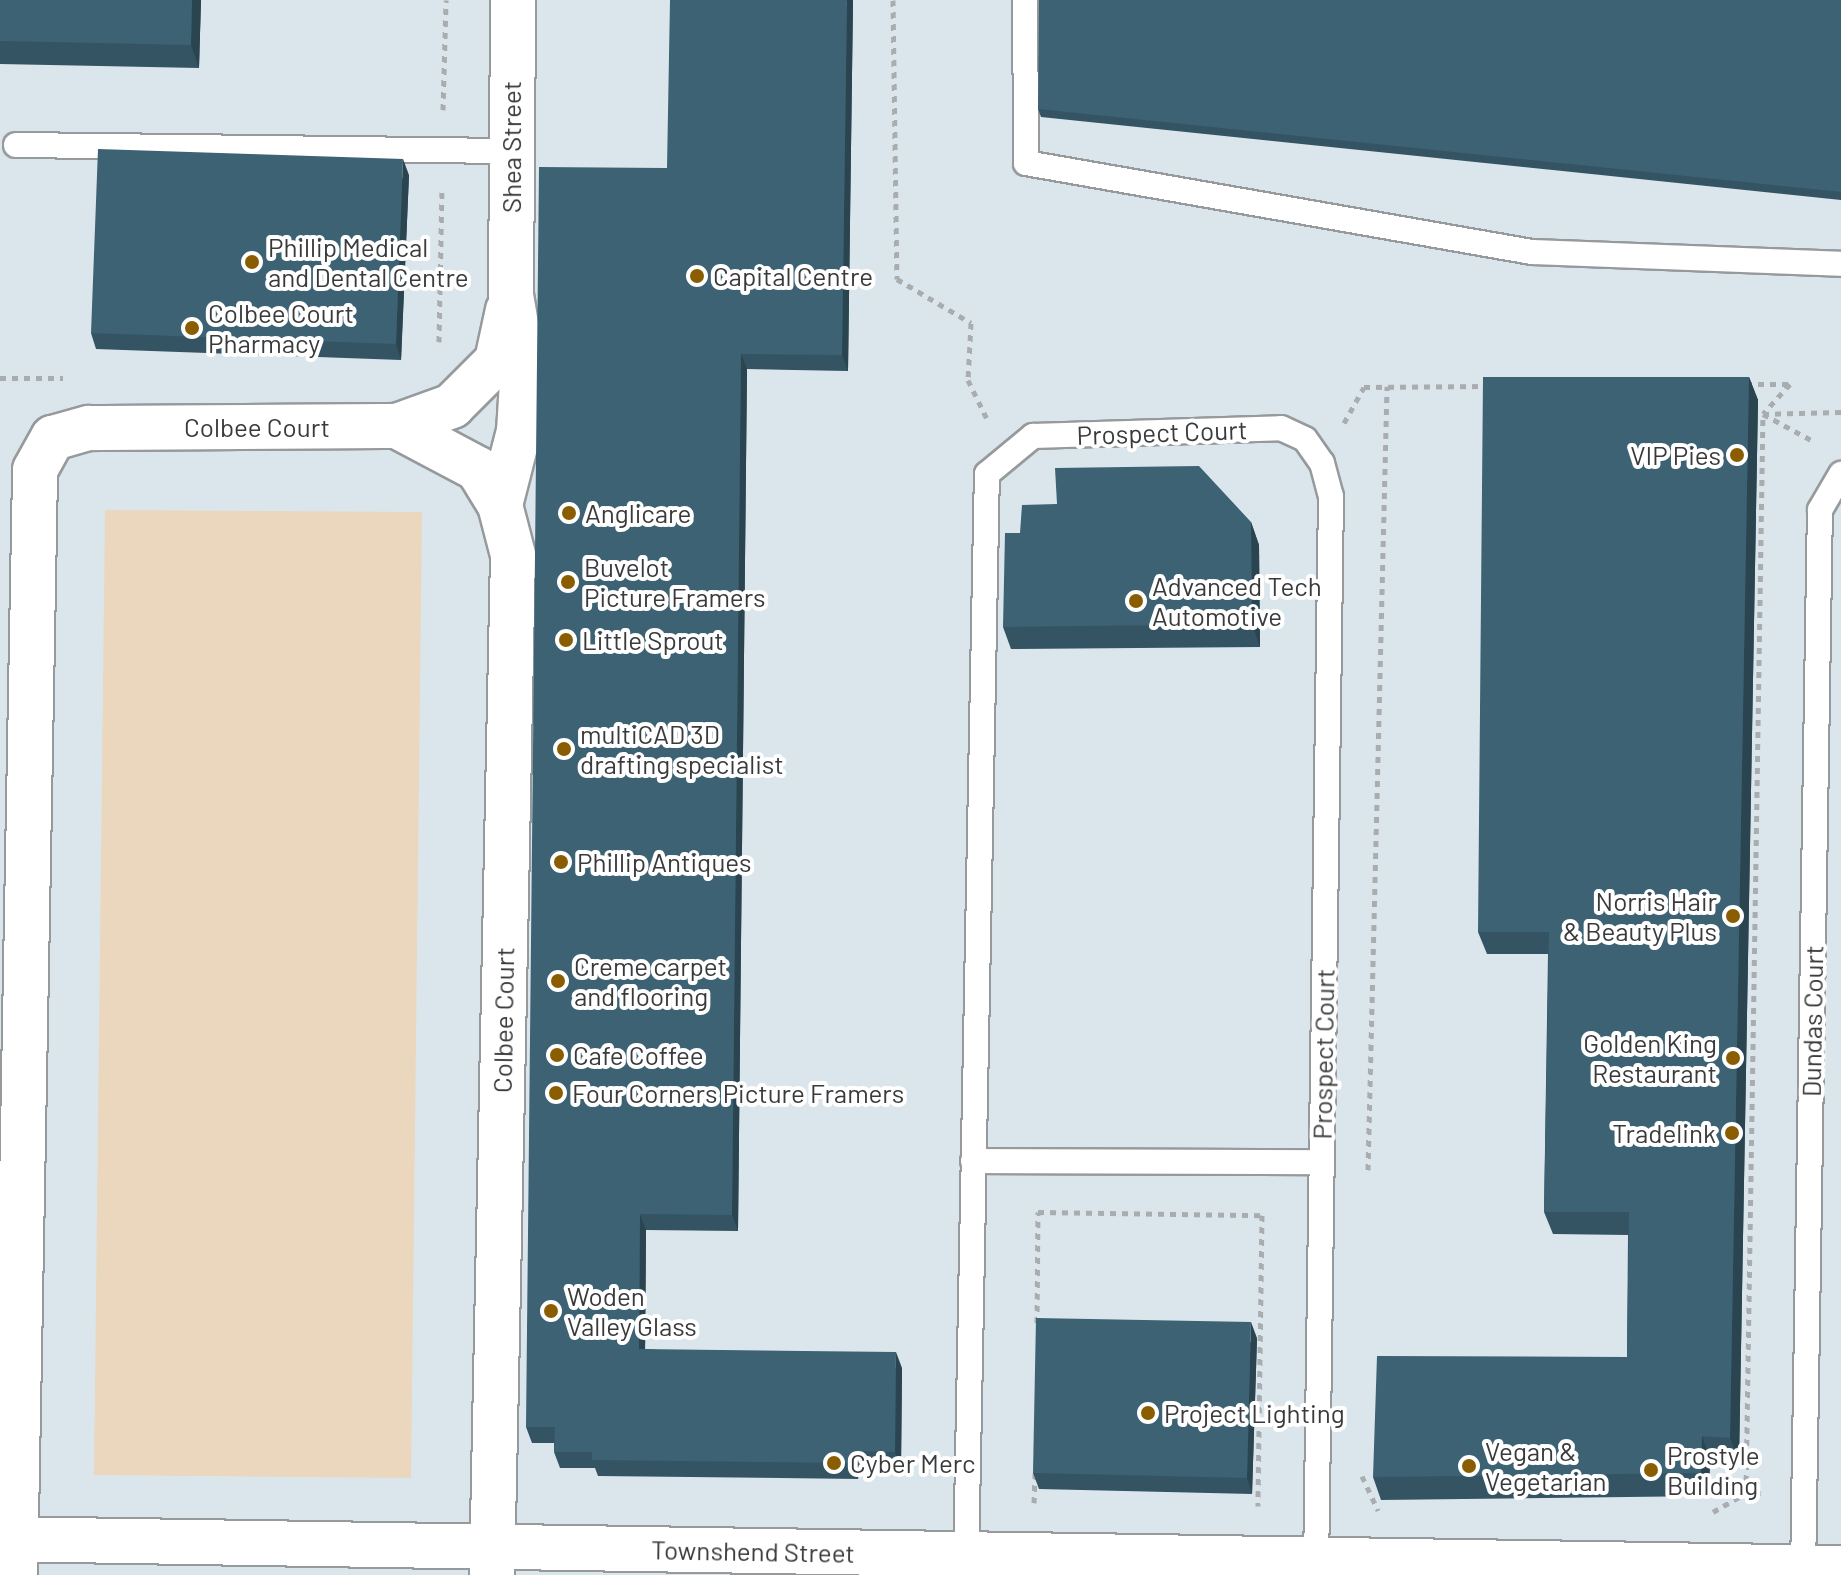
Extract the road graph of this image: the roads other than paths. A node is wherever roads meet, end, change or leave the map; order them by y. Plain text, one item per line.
1 (513, 0) edge
2 (1025, 0) edge
3 (16, 145) dead end
4 (511, 151) junction
5 (1841, 264) edge
6 (511, 295) junction
7 (397, 426) junction
8 (1841, 474) edge
9 (500, 505) junction
10 (973, 1161) junction
11 (1322, 1162) junction
12 (10, 1551) edge
13 (492, 1561) edge
14 (966, 1564) edge
15 (1316, 1568) edge
16 (1816, 1570) edge

1 - 4 street, Shea Street
2 - 5 lane
3 - 4 lane
4 - 6 street, Shea Street
6 - 7 street, Shea Street
6 - 9 street, Shea Street
7 - 9 street, Colbee Court
7 - 12 street, Colbee Court
8 - 16 lane, Dundas Court
9 - 13 street, Colbee Court
10 - 11 lane
10 - 11 lane, Prospect Court
10 - 14 lane, Prospect Court
11 - 15 lane, Prospect Court
12 - 13 street, Townshend Street
13 - 14 street, Townshend Street
14 - 15 street, Townshend Street
15 - 16 street, Townshend Street

